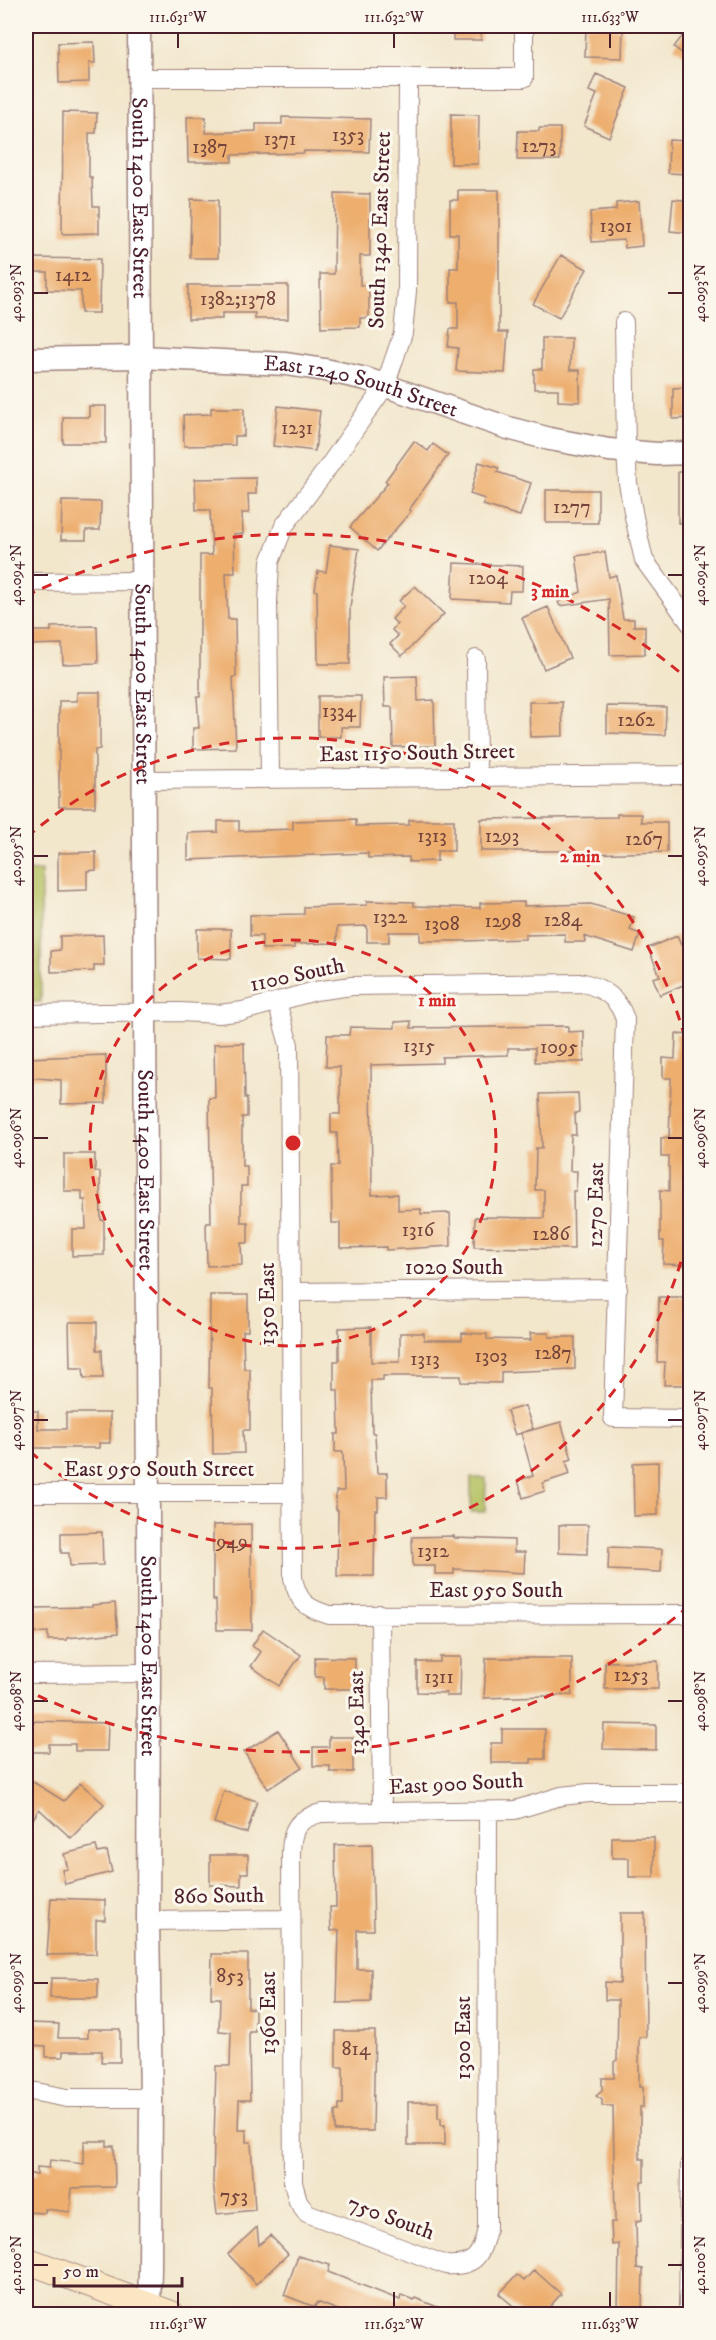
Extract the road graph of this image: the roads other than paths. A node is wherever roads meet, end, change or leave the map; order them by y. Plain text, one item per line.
1 (139, 26) edge
2 (524, 26) edge
3 (408, 77) junction
4 (139, 78) junction
5 (624, 322) dead end
6 (141, 357) junction
7 (26, 359) edge
8 (385, 386) junction
9 (626, 451) junction
10 (690, 453) edge
11 (142, 581) junction
12 (26, 582) edge
13 (690, 623) edge
14 (476, 659) dead end
15 (690, 773) edge
16 (477, 776) junction
17 (270, 779) junction
18 (144, 780) junction
19 (612, 997) joint
20 (277, 1002) junction
21 (145, 1013) junction
22 (26, 1014) edge
23 (618, 1289) junction
24 (291, 1292) junction
25 (690, 1419) edge
26 (148, 1492) junction
27 (26, 1493) edge
28 (292, 1493) junction
29 (304, 1604) joint
30 (380, 1614) junction
31 (690, 1614) edge
32 (149, 1673) junction
33 (26, 1674) edge
34 (690, 1793) edge
35 (488, 1811) junction
36 (382, 1812) junction
37 (297, 1824) joint
38 (291, 1919) junction
39 (148, 1921) junction
40 (26, 2090) edge
41 (151, 2098) junction
42 (690, 2163) edge
43 (298, 2201) joint
44 (690, 2210) edge
45 (26, 2260) edge
46 (473, 2261) joint
47 (156, 2312) edge
48 (688, 2314) edge

1 - 4 street, South 1400 East Street
2 - 3 street
3 - 4 street
3 - 8 street, South 1340 East Street
4 - 6 street, South 1400 East Street
5 - 9 street
6 - 7 street, East 1240 South Street
6 - 8 street, East 1240 South Street
6 - 11 street, South 1400 East Street
8 - 9 street, East 1240 South Street
8 - 17 street, South 1340 East Street
9 - 10 street, East 1240 South Street
9 - 13 street
11 - 12 street
11 - 18 street, South 1400 East Street
14 - 16 street
15 - 16 street, East 1150 South Street
16 - 17 street, East 1150 South Street
17 - 18 street, East 1150 South Street
18 - 21 street, South 1400 East Street
19 - 20 street, 1100 South
19 - 23 street, 1270 East
20 - 21 street, 1100 South
20 - 24 street, 1350 East
21 - 22 street, 1100 South
21 - 26 street, South 1400 East Street
23 - 24 street, 1020 South
23 - 25 street, 1270 East
24 - 28 street, 1350 East
26 - 27 street, East 950 South Street
26 - 28 street, East 950 South Street
26 - 32 street, South 1400 East Street
28 - 29 street, 1350 East
29 - 30 street, East 950 South
30 - 31 street, East 950 South
30 - 36 street, 1340 East
32 - 33 street
32 - 39 street, South 1400 East Street
34 - 35 street, East 900 South
35 - 36 street, East 900 South
35 - 46 street, 1300 East
36 - 37 street, East 900 South
37 - 38 street, 1360 East
38 - 39 street, 860 South
38 - 43 street, 1360 East
39 - 41 street, South 1400 East Street
40 - 41 street
41 - 47 street, South 1400 East Street
42 - 44 street
43 - 46 street, 750 South
44 - 48 street
45 - 47 main road

